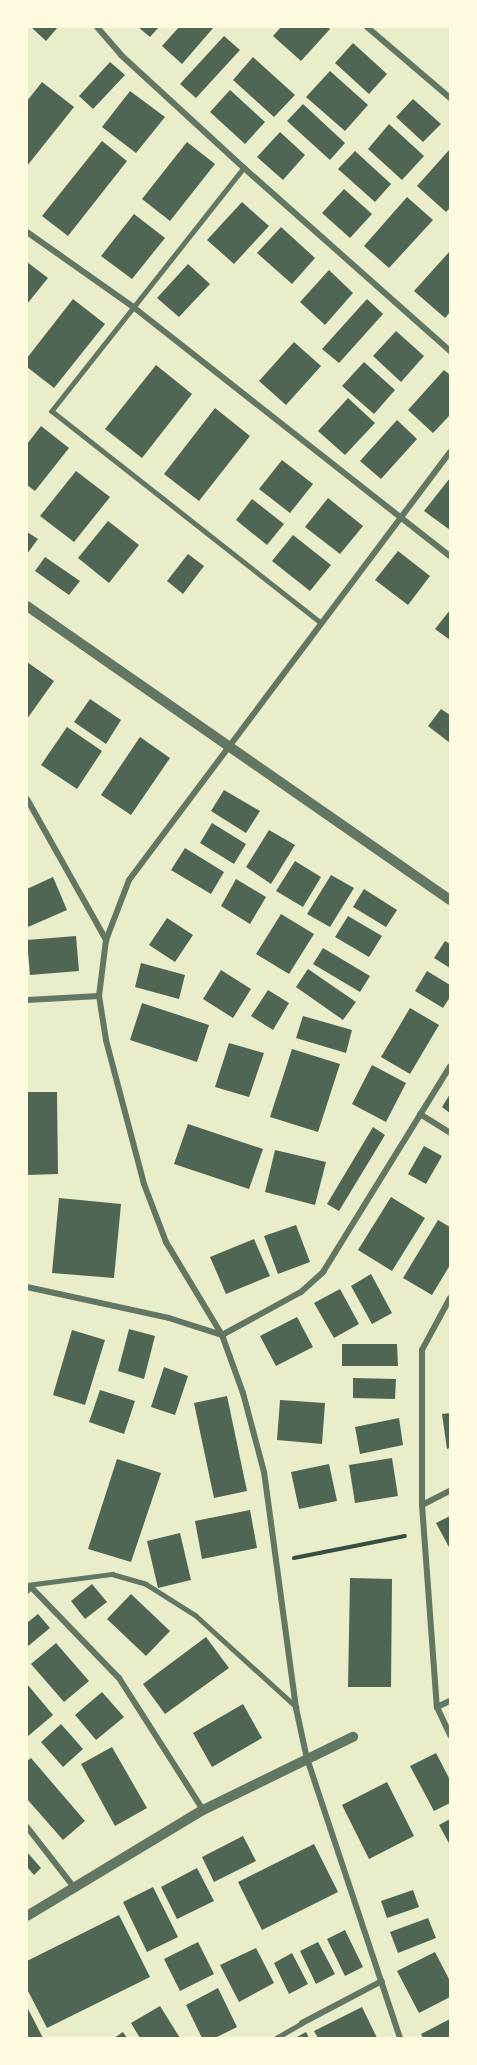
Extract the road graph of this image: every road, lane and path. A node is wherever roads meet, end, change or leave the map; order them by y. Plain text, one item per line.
1 (97, 27) edge
2 (367, 27) edge
3 (450, 98) edge
4 (244, 168) junction
5 (27, 232) edge
6 (132, 306) junction
7 (450, 351) edge
8 (450, 452) edge
9 (402, 516) junction
10 (450, 556) edge
11 (27, 606) edge
12 (321, 623) junction
13 (229, 745) junction
14 (27, 799) edge
15 (450, 900) edge
16 (106, 940) junction
17 (99, 996) junction
18 (27, 1000) edge
19 (450, 1066) edge
20 (420, 1114) junction
21 (450, 1133) edge
22 (27, 1287) edge
23 (450, 1298) edge
24 (222, 1335) junction
25 (450, 1491) edge
26 (422, 1505) junction
27 (425, 1532) junction
28 (276, 1562) junction
29 (28, 1587) edge
30 (195, 1616) joint
31 (450, 1701) edge
32 (437, 1707) junction
33 (296, 1708) junction
34 (450, 1734) edge
35 (353, 1737) dead end
36 (307, 1759) junction
37 (203, 1810) junction
38 (27, 1827) edge
39 (73, 1886) junction
40 (27, 1916) edge
41 (382, 1981) junction
42 (302, 2024) joint
43 (276, 2038) edge
44 (400, 2038) edge

1 - 4 street
2 - 3 street
4 - 6 lane
4 - 7 street
5 - 6 street
6 - 9 street
6 - 12 lane
8 - 9 street
9 - 10 street
9 - 12 street
11 - 13 street
12 - 13 street
13 - 15 street
13 - 16 street
14 - 16 street
16 - 17 street
17 - 18 street
17 - 24 street
19 - 20 street
20 - 21 street
20 - 24 street
22 - 24 street
23 - 26 street
24 - 28 street
25 - 26 street
26 - 27 street
27 - 28 path
27 - 32 street
28 - 33 street
29 - 30 lane
29 - 37 street
30 - 33 street
31 - 32 street
32 - 34 street
33 - 36 street
35 - 36 street
36 - 37 street
36 - 41 street
37 - 39 street
38 - 39 street
39 - 40 street
41 - 42 street
41 - 44 street
42 - 43 street

